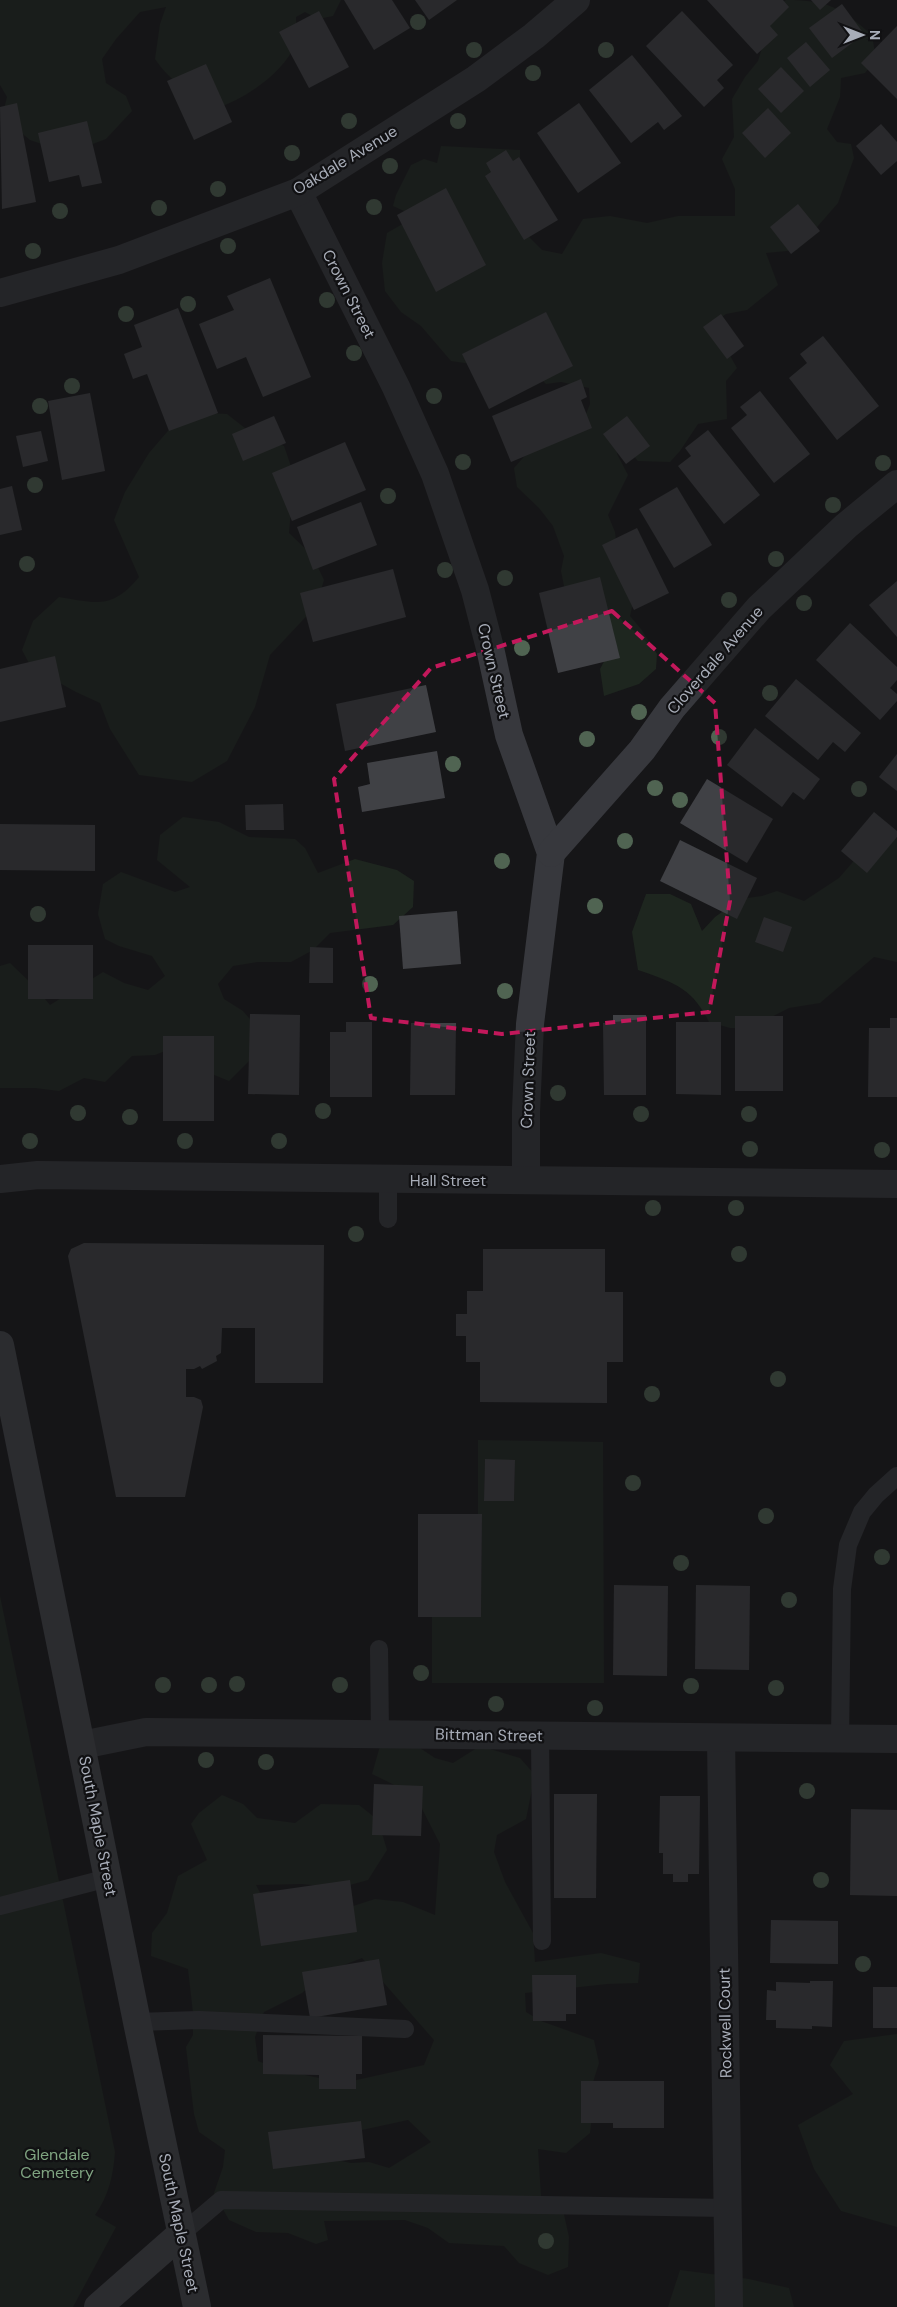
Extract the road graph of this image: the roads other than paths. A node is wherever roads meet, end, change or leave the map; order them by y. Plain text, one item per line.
1 (576, 0) edge
2 (298, 192) junction
3 (0, 292) edge
4 (897, 484) edge
5 (551, 853) junction
6 (0, 1180) edge
7 (388, 1180) junction
8 (526, 1180) junction
9 (897, 1184) edge
10 (388, 1219) dead end
11 (0, 1344) edge
12 (897, 1476) edge
13 (379, 1649) dead end
14 (380, 1734) junction
15 (540, 1736) junction
16 (721, 1738) junction
17 (840, 1739) junction
18 (897, 1739) edge
19 (82, 1745) junction
20 (108, 1878) junction
21 (0, 1906) edge
22 (542, 1941) dead end
23 (137, 2022) junction
24 (405, 2029) dead end
25 (728, 2208) junction
26 (182, 2234) junction
27 (98, 2307) edge
28 (198, 2307) edge
29 (729, 2307) edge

1 - 2 street, Oakdale Avenue
2 - 3 street, Oakdale Avenue
2 - 5 street, Crown Street
4 - 5 street, Cloverdale Avenue
5 - 8 street, Crown Street
6 - 7 street, Hall Street
7 - 8 street, Hall Street
7 - 10 lane
8 - 9 street, Hall Street
11 - 19 main road, South Maple Street
12 - 17 lane
13 - 14 lane
14 - 15 street, Bittman Street
14 - 19 street, Bittman Street
15 - 16 street, Bittman Street
15 - 22 lane
16 - 17 street, Bittman Street
16 - 25 street, Rockwell Court
17 - 18 street, Bittman Street
19 - 20 main road, South Maple Street
20 - 21 lane
20 - 23 main road, South Maple Street
23 - 24 lane
23 - 26 main road, South Maple Street
25 - 26 lane
25 - 29 street, Rockwell Court
26 - 27 main road
26 - 28 main road, South Maple Street

